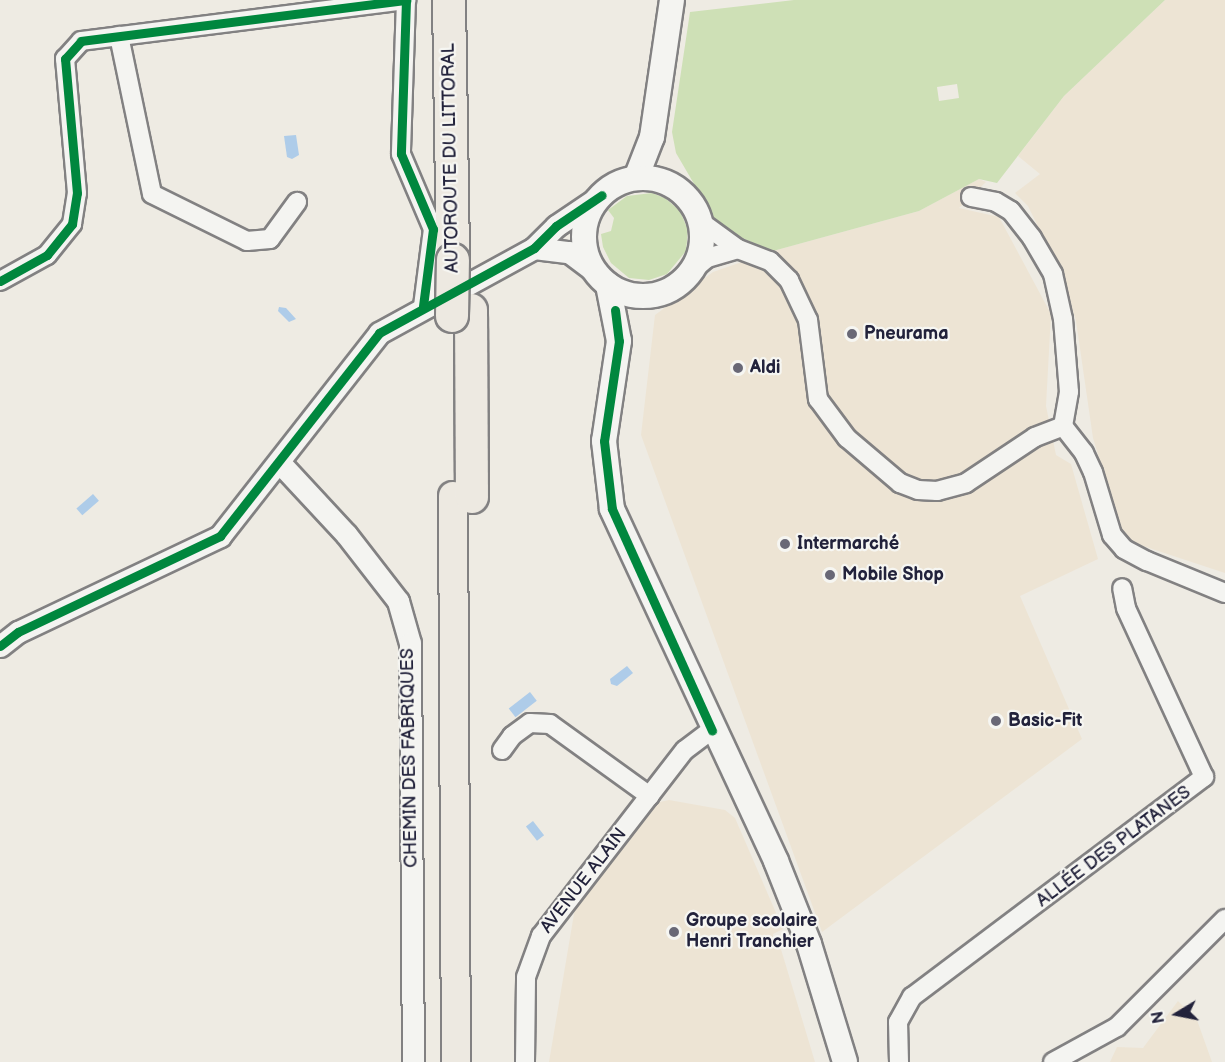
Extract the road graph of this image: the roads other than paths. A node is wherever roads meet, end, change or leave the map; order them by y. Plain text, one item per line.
1 (449, 0) edge
2 (470, 0) edge
3 (672, 0) edge
4 (119, 36) junction
5 (652, 137) junction
6 (636, 178) junction
7 (672, 186) junction
8 (602, 195) junction
9 (971, 197) dead end
10 (297, 202) dead end
11 (701, 222) junction
12 (534, 248) junction
13 (738, 249) junction
14 (462, 257) junction
15 (694, 269) junction
16 (601, 278) junction
17 (0, 281) edge
18 (660, 295) junction
19 (423, 306) junction
20 (620, 341) junction
21 (1063, 426) junction
22 (280, 463) junction
23 (462, 497) junction
24 (1122, 588) dead end
25 (1225, 593) edge
26 (1, 642) edge
27 (712, 730) junction
28 (502, 750) dead end
29 (650, 796) junction
30 (1225, 919) edge
31 (413, 1062) edge
32 (456, 1062) edge
33 (476, 1062) edge
34 (525, 1062) edge
35 (829, 1062) edge
36 (845, 1062) edge
37 (899, 1062) edge
38 (1053, 1062) edge

1 - 14 highway, AUTOROUTE DU LITTORAL
2 - 14 highway
3 - 5 main road
4 - 10 street
4 - 17 street
4 - 19 street
5 - 6 main road
5 - 7 main road
6 - 7 main road
6 - 8 main road
7 - 11 main road
8 - 12 street
8 - 16 main road
9 - 21 street
11 - 13 street
11 - 15 main road
12 - 16 street
12 - 19 street
13 - 15 street
13 - 21 street
14 - 23 highway, AUTOROUTE DU LITTORAL
15 - 18 main road
16 - 18 main road
16 - 20 main road
18 - 20 main road
19 - 22 street
20 - 27 main road
21 - 25 street
22 - 26 street
22 - 31 street, CHEMIN DES FABRIQUES
23 - 32 highway
23 - 33 highway
24 - 37 street, ALLÉE DES PLATANES
27 - 29 street, AVENUE ALAIN
27 - 35 main road
27 - 36 main road
28 - 29 street
29 - 34 street, AVENUE ALAIN
30 - 38 street

